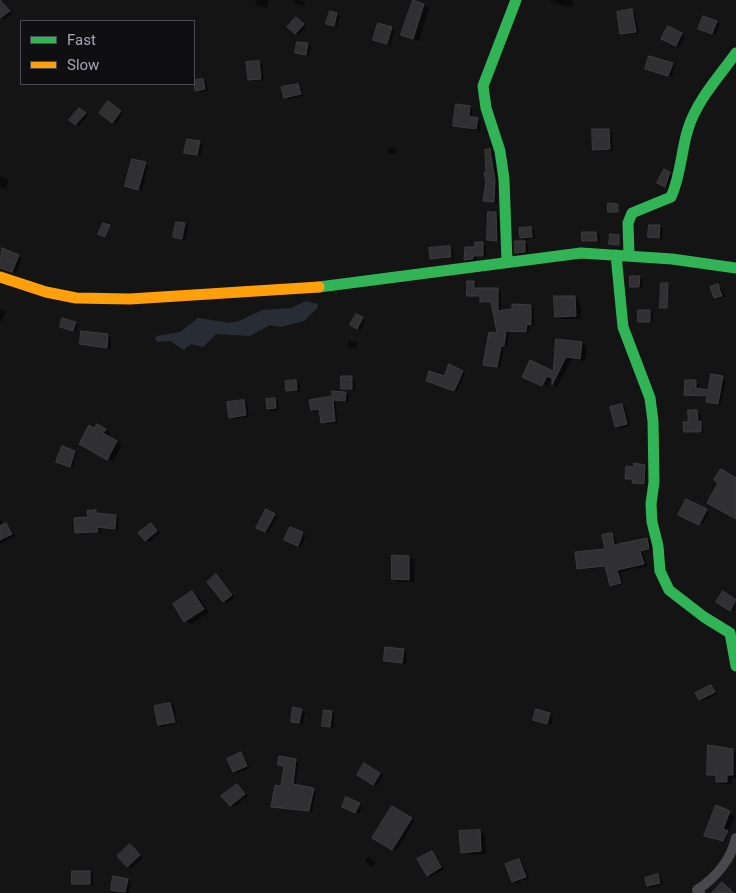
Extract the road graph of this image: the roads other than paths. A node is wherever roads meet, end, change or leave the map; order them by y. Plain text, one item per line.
1 (516, 0) edge
2 (736, 53) edge
3 (616, 255) junction
4 (629, 255) junction
5 (507, 262) junction
6 (736, 268) edge
7 (0, 277) edge
8 (736, 666) edge
9 (736, 838) edge
10 (700, 893) edge

1 - 5 street
2 - 4 street
3 - 4 street
3 - 5 street
3 - 8 street
4 - 6 street
5 - 7 street
9 - 10 street

